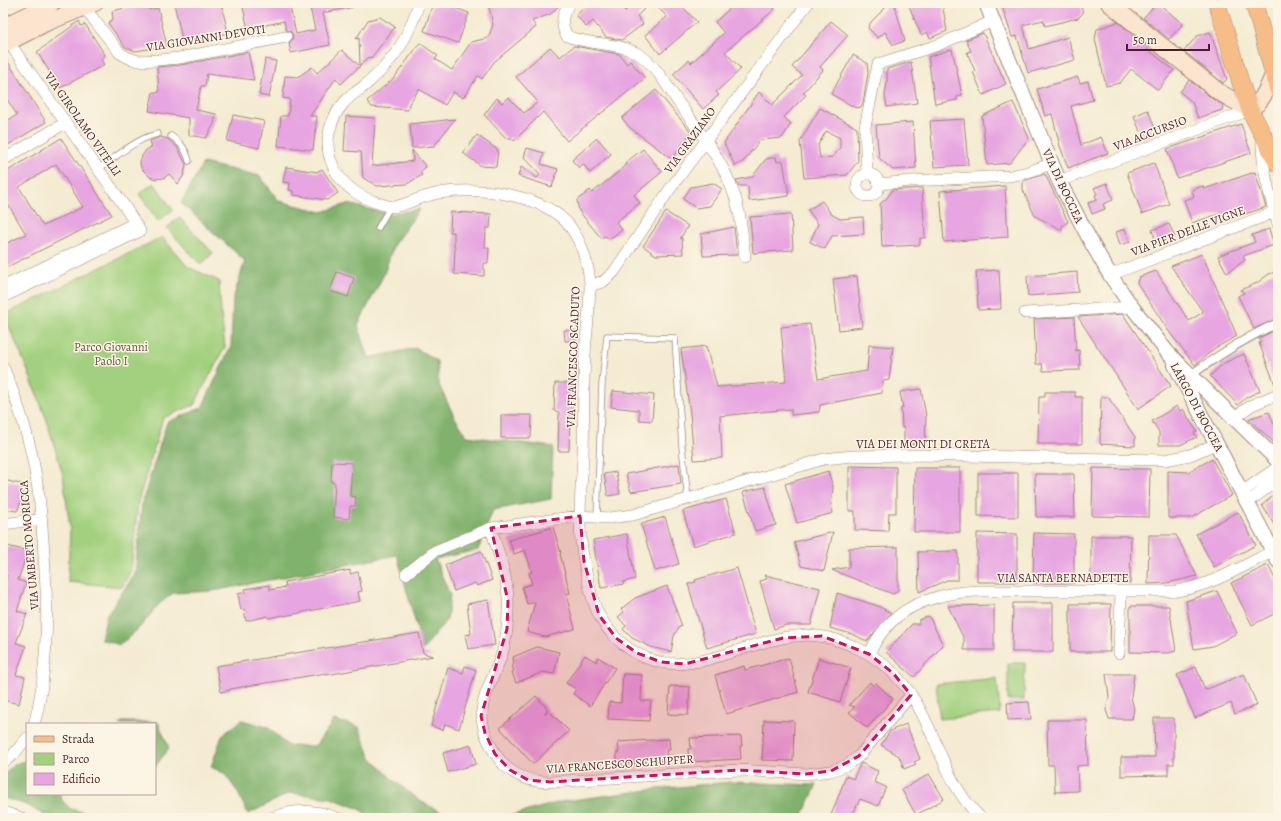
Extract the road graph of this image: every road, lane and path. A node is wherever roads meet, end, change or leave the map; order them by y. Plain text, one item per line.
1 (52, 3) edge
2 (419, 3) edge
3 (570, 3) edge
4 (808, 3) edge
5 (986, 3) edge
6 (1109, 3) edge
7 (1217, 3) edge
8 (1254, 3) edge
9 (89, 5) edge
10 (992, 22) junction
11 (5, 37) edge
12 (286, 37) dead end
13 (1274, 73) junction
14 (1278, 90) edge
15 (1250, 110) junction
16 (65, 123) junction
17 (158, 134) dead end
18 (1262, 134) junction
19 (171, 136) dead end
20 (706, 139) junction
21 (3, 160) edge
22 (190, 161) dead end
23 (1051, 164) junction
24 (1278, 164) edge
25 (98, 170) junction
26 (867, 173) junction
27 (1059, 181) junction
28 (879, 184) junction
29 (390, 207) junction
30 (1275, 212) junction
31 (1278, 224) edge
32 (138, 227) junction
33 (378, 228) dead end
34 (745, 257) dead end
35 (1110, 275) junction
36 (3, 286) edge
37 (590, 286) junction
38 (3, 297) edge
39 (1132, 307) junction
40 (1025, 313) dead end
41 (1278, 323) edge
42 (1168, 353) junction
43 (3, 367) edge
44 (1191, 375) junction
45 (1278, 394) edge
46 (1233, 418) junction
47 (1216, 444) junction
48 (1275, 455) edge
49 (1278, 467) edge
50 (1278, 480) edge
51 (1245, 497) junction
52 (688, 499) junction
53 (580, 516) junction
54 (597, 518) junction
55 (42, 519) junction
56 (3, 524) edge
57 (491, 528) junction
58 (1276, 556) edge
59 (406, 574) dead end
60 (1121, 591) junction
61 (868, 654) junction
62 (1119, 654) dead end
63 (911, 694) junction
64 (34, 723) edge
65 (26, 739) edge
66 (3, 762) edge
67 (3, 812) edge
68 (21, 818) edge
69 (272, 818) edge
70 (337, 818) edge
71 (982, 818) edge

1 - 11 main road
2 - 29 street
3 - 20 street
4 - 20 street, VIA GRAZIANO
5 - 10 street, VIA DI BOCCEA
6 - 15 main road
7 - 15 main road
8 - 13 main road
9 - 11 main road
9 - 12 street, VIA GIOVANNI DEVOTI
10 - 23 street, VIA DI BOCCEA
10 - 26 street
11 - 16 street, VIA GIROLAMO VITELLI
13 - 14 main road
13 - 15 main road
15 - 18 main road
15 - 27 street, VIA ACCURSIO
16 - 21 street
16 - 25 street, VIA GIROLAMO VITELLI
17 - 25 lane
18 - 24 main road
18 - 30 street
19 - 22 lane
20 - 34 street
20 - 37 street, VIA GRAZIANO
23 - 27 street, VIA DI BOCCEA
23 - 28 street
25 - 32 street, VIA GIROLAMO VITELLI
26 - 28 street
26 - 28 street
27 - 35 street, VIA DI BOCCEA
29 - 33 lane
29 - 37 street, VIA FRANCESCO SCADUTO
30 - 31 street
30 - 35 street, VIA PIER DELLE VIGNE
32 - 36 street
32 - 38 street
35 - 39 street, VIA DI BOCCEA
37 - 53 street, VIA FRANCESCO SCADUTO
39 - 40 street
39 - 42 street, VIA DI BOCCEA
41 - 44 street
42 - 44 street, LARGO DI BOCCEA
42 - 47 street, LARGO DI BOCCEA
43 - 55 street, VIA UMBERTO MORICCA
44 - 46 street, LARGO DI BOCCEA
45 - 46 street
46 - 48 street, LARGO DI BOCCEA
47 - 51 street, LARGO DI BOCCEA
47 - 52 street, VIA DEI MONTI DI CRETA
49 - 51 street
50 - 51 street
51 - 58 street, LARGO DI BOCCEA
52 - 54 street, VIA DEI MONTI DI CRETA
52 - 54 lane
53 - 54 street, VIA DEI MONTI DI CRETA
53 - 57 street
53 - 61 street, VIA FRANCESCO SCADUTO
55 - 56 street
55 - 64 street, VIA UMBERTO MORICCA
57 - 59 street
57 - 63 street, VIA FRANCESCO SCHUPFER
58 - 60 street, VIA SANTA BERNADETTE
60 - 61 street, VIA SANTA BERNADETTE
60 - 62 street
61 - 63 street, VIA FRANCESCO SCADUTO
63 - 71 street, VIA FRANCESCO SCADUTO
65 - 66 street
67 - 68 street
69 - 70 street

